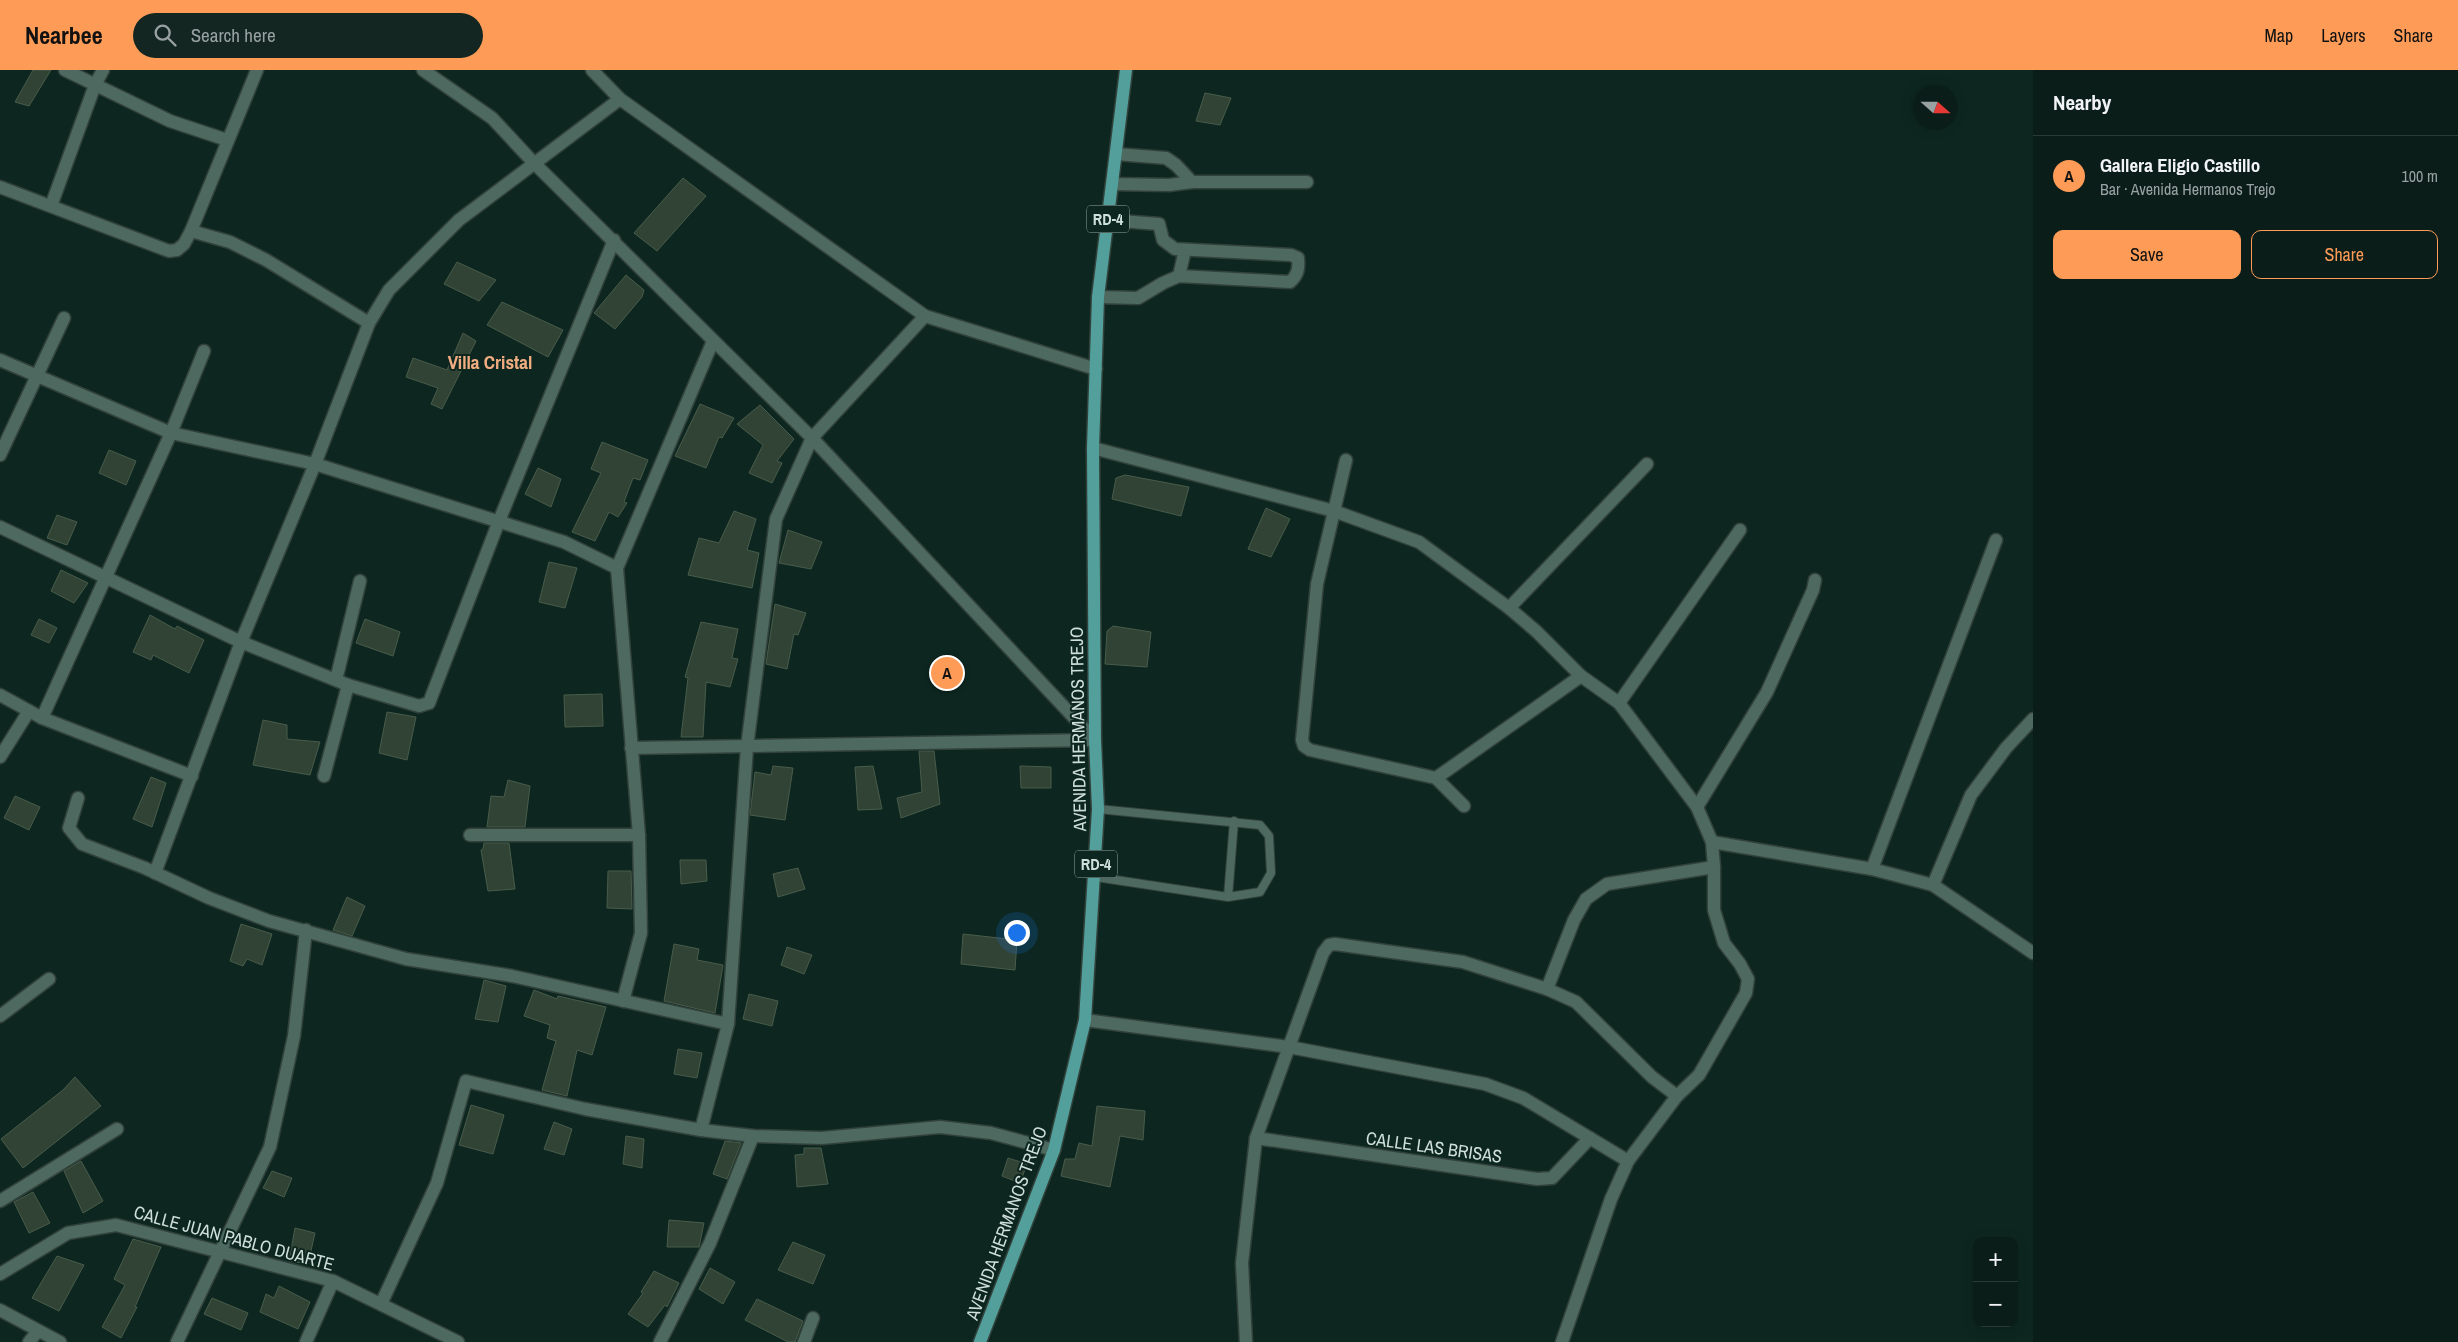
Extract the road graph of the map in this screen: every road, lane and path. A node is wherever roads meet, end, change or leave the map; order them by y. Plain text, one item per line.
1 (65, 70) edge
2 (103, 70) edge
3 (257, 70) edge
4 (423, 70) edge
5 (592, 70) edge
6 (1126, 70) edge
7 (95, 85) junction
8 (620, 99) junction
9 (227, 140) junction
10 (1116, 154) junction
11 (533, 162) junction
12 (1192, 182) junction
13 (1307, 182) dead end
14 (1112, 184) junction
15 (0, 186) edge
16 (50, 206) junction
17 (1108, 220) junction
18 (191, 231) junction
19 (614, 240) junction
20 (1185, 250) junction
21 (1180, 276) junction
22 (1098, 297) junction
23 (925, 316) junction
24 (64, 318) dead end
25 (369, 323) junction
26 (713, 341) junction
27 (204, 351) dead end
28 (0, 360) edge
29 (1096, 369) junction
30 (38, 375) junction
31 (171, 433) junction
32 (812, 438) junction
33 (1093, 448) junction
34 (0, 455) edge
35 (1346, 460) dead end
36 (315, 464) junction
37 (1647, 464) dead end
38 (1334, 511) junction
39 (499, 521) junction
40 (0, 526) edge
41 (1740, 530) dead end
42 (1996, 540) dead end
43 (616, 568) junction
44 (104, 577) junction
45 (1815, 580) dead end
46 (360, 581) dead end
47 (1509, 608) junction
48 (241, 642) junction
49 (1581, 676) junction
50 (336, 680) junction
51 (348, 685) junction
52 (0, 695) edge
53 (1619, 703) junction
54 (29, 711) junction
55 (42, 718) junction
56 (2033, 719) edge
57 (1095, 740) junction
58 (747, 747) junction
59 (631, 748) junction
60 (0, 757) edge
61 (192, 776) junction
62 (324, 776) dead end
63 (1436, 778) junction
64 (78, 798) dead end
65 (1464, 806) dead end
66 (1697, 807) junction
67 (1098, 809) junction
68 (1234, 820) junction
69 (470, 835) dead end
70 (639, 835) junction
71 (1712, 842) junction
72 (1714, 867) junction
73 (1872, 870) junction
74 (155, 872) junction
75 (1096, 877) junction
76 (1934, 885) junction
77 (1228, 897) junction
78 (306, 930) junction
79 (2033, 953) edge
80 (49, 979) dead end
81 (1547, 989) junction
82 (624, 1000) junction
83 (0, 1016) edge
84 (1085, 1020) junction
85 (728, 1024) junction
86 (1289, 1048) junction
87 (1677, 1096) junction
88 (117, 1129) dead end
89 (701, 1130) junction
90 (753, 1136) junction
91 (1256, 1138) junction
92 (1590, 1138) junction
93 (1054, 1150) junction
94 (1628, 1161) junction
95 (0, 1201) edge
96 (220, 1252) junction
97 (0, 1274) edge
98 (333, 1281) junction
99 (381, 1304) junction
100 (0, 1310) edge
101 (813, 1318) dead end
102 (38, 1331) junction
103 (29, 1342) edge
104 (60, 1342) edge
105 (176, 1342) edge
106 (306, 1342) edge
107 (458, 1342) edge
108 (660, 1342) edge
109 (804, 1342) edge
110 (980, 1342) edge
111 (1246, 1342) edge
112 (1562, 1342) edge

1 - 7 street
2 - 7 street
3 - 9 street
4 - 11 street
5 - 8 street
6 - 10 main road, RD-4
7 - 9 street
7 - 16 street
8 - 11 street
8 - 23 street
9 - 18 street
10 - 12 street
10 - 14 main road, RD-4
11 - 19 street
11 - 25 street
12 - 13 street
12 - 14 street
14 - 17 main road, RD-4
15 - 16 street
16 - 18 street
17 - 20 street
17 - 22 main road, RD-4
18 - 25 street
19 - 26 street
19 - 39 street
20 - 21 street
20 - 21 street
21 - 22 street
22 - 29 main road, RD-4
23 - 29 street
23 - 32 street
24 - 30 street
25 - 36 street
26 - 32 street
26 - 43 street
27 - 31 street
28 - 30 street
29 - 33 main road, AVENIDA HERMANOS TREJO / RD-4
30 - 31 street
30 - 34 street
31 - 36 street
31 - 44 street
32 - 57 street
32 - 58 street
33 - 38 street
33 - 57 main road, AVENIDA HERMANOS TREJO / RD-4
35 - 38 street
36 - 39 street
36 - 48 street
37 - 47 street
38 - 47 street
38 - 63 street
39 - 43 street
39 - 51 street
40 - 44 street
41 - 53 street
42 - 73 street
43 - 59 street
44 - 48 street
44 - 55 street
45 - 66 street
46 - 50 street
47 - 49 street
48 - 50 street
48 - 61 street
49 - 53 street
49 - 63 street
50 - 51 street
51 - 62 street
52 - 54 street
53 - 66 street
54 - 55 street
54 - 60 street
55 - 61 street
56 - 76 street
57 - 58 street
57 - 67 main road, AVENIDA HERMANOS TREJO / RD-4
58 - 59 street
58 - 85 street
59 - 70 street
61 - 74 street
63 - 65 street
64 - 74 street
66 - 71 street
67 - 68 lane
67 - 75 main road, AVENIDA HERMANOS TREJO / RD-4
68 - 77 lane
68 - 77 lane
69 - 70 street
70 - 82 street
71 - 72 street
71 - 73 street
72 - 81 street
72 - 87 street
73 - 76 street
74 - 78 street
75 - 77 lane
75 - 84 main road, AVENIDA HERMANOS TREJO / RD-4
76 - 79 street
78 - 82 street
78 - 96 street
80 - 83 street
81 - 86 street
81 - 87 street
82 - 85 street
84 - 86 street
84 - 93 main road, AVENIDA HERMANOS TREJO / RD-4
85 - 89 street
86 - 91 street
86 - 92 street
87 - 94 street
88 - 95 street
89 - 90 street
89 - 99 street
90 - 93 street
90 - 108 street
91 - 92 street, CALLE LAS BRISAS
91 - 111 street
92 - 94 street
93 - 110 main road, AVENIDA HERMANOS TREJO / RD-4
94 - 112 street
96 - 97 street, CALLE JUAN PABLO DUARTE
96 - 98 street, CALLE JUAN PABLO DUARTE
96 - 105 street
98 - 99 street, CALLE JUAN PABLO DUARTE
98 - 106 street
99 - 107 street, CALLE JUAN PABLO DUARTE
100 - 102 street
101 - 109 street
102 - 103 street
102 - 104 street

